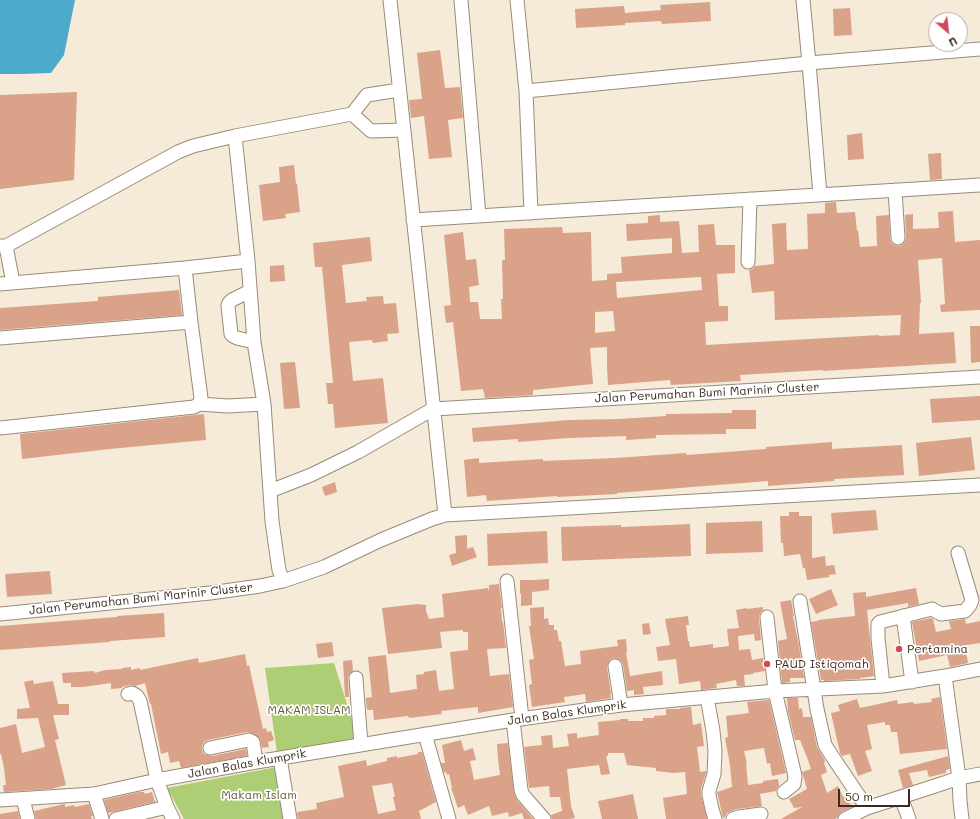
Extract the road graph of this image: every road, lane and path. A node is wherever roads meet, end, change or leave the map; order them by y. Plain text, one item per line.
1 (390, 0) edge
2 (461, 0) edge
3 (516, 0) edge
4 (803, 0) edge
5 (980, 49) edge
6 (809, 63) junction
7 (399, 90) junction
8 (526, 91) junction
9 (352, 114) junction
10 (404, 130) junction
11 (235, 136) junction
12 (980, 184) edge
13 (895, 190) junction
14 (820, 195) junction
15 (750, 199) junction
16 (531, 213) junction
17 (479, 216) junction
18 (413, 220) junction
19 (898, 238) dead end
20 (3, 246) edge
21 (248, 261) junction
22 (748, 262) dead end
23 (185, 268) junction
24 (13, 283) junction
25 (0, 284) edge
26 (250, 291) junction
27 (191, 322) junction
28 (0, 338) edge
29 (254, 342) junction
30 (980, 377) edge
31 (200, 404) junction
32 (264, 404) junction
33 (434, 409) junction
34 (0, 424) edge
35 (0, 428) edge
36 (980, 485) edge
37 (270, 491) junction
38 (445, 515) junction
39 (958, 553) dead end
40 (282, 581) junction
41 (507, 581) dead end
42 (800, 601) dead end
43 (0, 614) edge
44 (903, 616) junction
45 (767, 617) dead end
46 (615, 666) dead end
47 (980, 669) edge
48 (945, 676) junction
49 (356, 678) dead end
50 (912, 682) junction
51 (883, 686) junction
52 (814, 689) junction
53 (775, 691) junction
54 (128, 694) dead end
55 (708, 697) junction
56 (621, 705) junction
57 (517, 719) junction
58 (425, 734) junction
59 (361, 745) junction
60 (210, 748) dead end
61 (280, 758) junction
62 (256, 762) junction
63 (980, 774) edge
64 (959, 778) junction
65 (157, 780) junction
66 (784, 792) dead end
67 (94, 794) junction
68 (902, 797) junction
69 (23, 799) junction
70 (0, 800) edge
71 (167, 807) junction
72 (861, 813) edge
73 (762, 814) dead end
74 (28, 819) edge
75 (102, 819) edge
76 (116, 819) edge
77 (173, 819) edge
78 (290, 819) edge
79 (449, 819) edge
80 (544, 819) edge
81 (715, 819) edge
82 (733, 819) edge
83 (845, 819) edge
84 (909, 819) edge
85 (962, 819) edge

1 - 7 street
2 - 17 street
3 - 8 street
4 - 6 street
5 - 6 street
6 - 8 street
6 - 14 street
7 - 9 street
7 - 10 street
8 - 16 street
9 - 10 street
9 - 11 street
10 - 18 street
11 - 20 street
11 - 21 street
12 - 13 street
13 - 14 street
13 - 19 street
14 - 15 street
15 - 16 street
15 - 22 street
16 - 17 street
17 - 18 street
18 - 33 street
20 - 24 street
21 - 23 street
21 - 26 street
23 - 24 street
23 - 27 street
24 - 25 street
26 - 29 street
26 - 29 street
27 - 28 street
27 - 31 street
29 - 32 street
30 - 33 street, Jalan Perumahan Bumi Marinir Cluster
31 - 32 street
31 - 35 street
32 - 37 street
33 - 37 street, Jalan Perumahan Bumi Marinir Cluster
33 - 38 street
34 - 35 street
36 - 38 street, Jalan Perumahan Bumi Marinir Cluster
37 - 40 street
38 - 40 street, Jalan Perumahan Bumi Marinir Cluster
39 - 44 street
40 - 43 street, Jalan Perumahan Bumi Marinir Cluster
41 - 57 street
42 - 52 street
44 - 50 street
44 - 51 street
45 - 53 street
46 - 56 street
47 - 48 street, Jalan Balas Klumprik
48 - 50 street, Jalan Balas Klumprik
48 - 64 street
49 - 59 street
50 - 51 street, Jalan Balas Klumprik
51 - 52 street, Jalan Balas Klumprik
52 - 53 street, Jalan Balas Klumprik
52 - 72 street
53 - 55 street, Jalan Balas Klumprik
53 - 66 street
54 - 65 street
55 - 56 street, Jalan Balas Klumprik
55 - 81 street
56 - 57 street, Jalan Balas Klumprik
57 - 58 street, Jalan Balas Klumprik
57 - 80 street
58 - 59 street, Jalan Balas Klumprik
58 - 79 street
59 - 61 street, Jalan Balas Klumprik
60 - 62 street
61 - 62 street, Jalan Balas Klumprik
61 - 78 street
62 - 65 street, Jalan Balas Klumprik
63 - 64 street
64 - 68 street
64 - 85 street
65 - 67 street, Jalan Balas Klumprik
65 - 71 street
67 - 69 street, Jalan Balas Klumprik
67 - 75 street
68 - 72 street
68 - 84 street
69 - 70 street, Jalan Balas Klumprik
69 - 74 street
71 - 76 street
71 - 77 street
72 - 83 street
73 - 82 street

